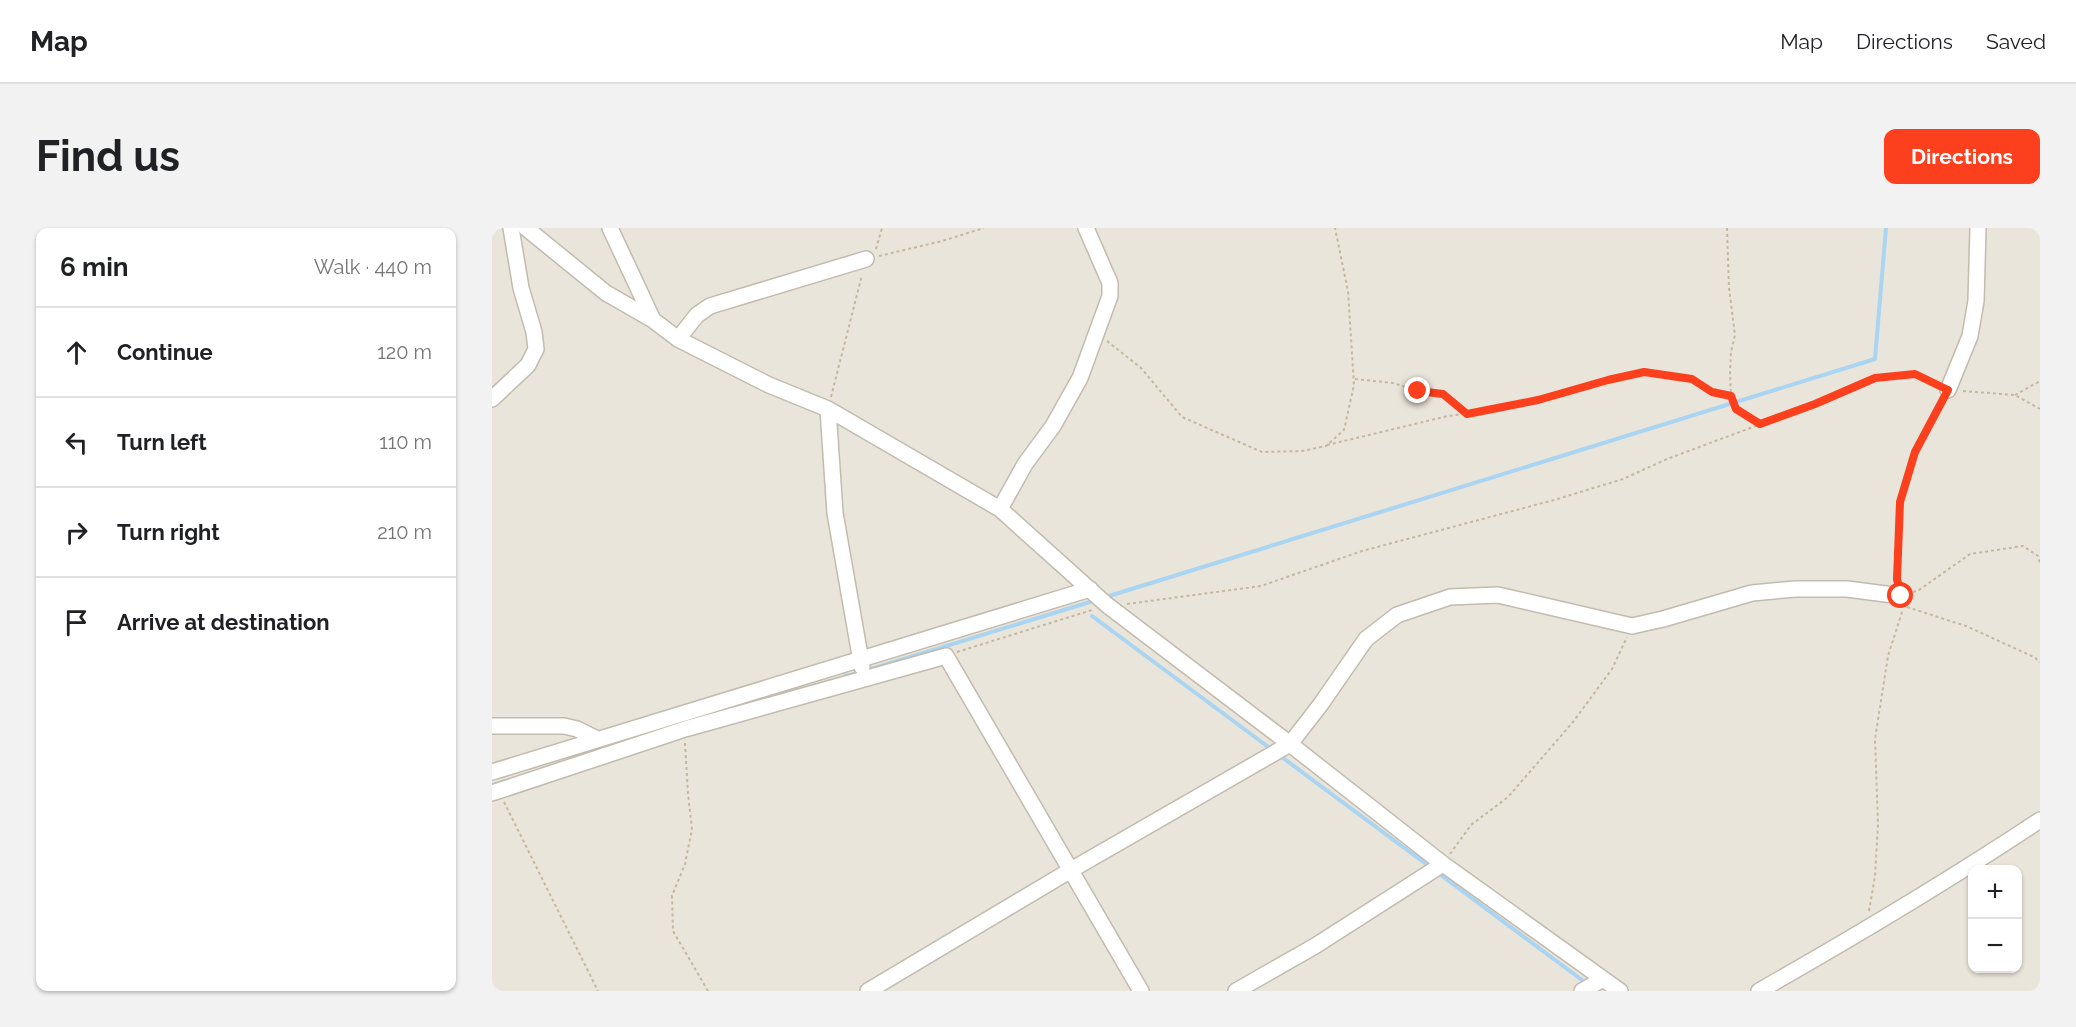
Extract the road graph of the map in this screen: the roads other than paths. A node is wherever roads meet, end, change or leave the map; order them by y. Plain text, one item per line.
1 (511, 228) edge
2 (526, 228) edge
3 (610, 228) edge
4 (1086, 228) edge
5 (1978, 228) edge
6 (866, 259) road end
7 (653, 320) junction
8 (678, 339) junction
9 (1948, 390) road end
10 (492, 399) edge
11 (828, 409) junction
12 (1000, 509) junction
13 (1090, 589) junction
14 (1901, 596) road end
15 (860, 658) junction
16 (865, 679) junction
17 (492, 726) edge
18 (597, 739) junction
19 (1290, 744) junction
20 (492, 772) edge
21 (495, 792) edge
22 (2040, 820) edge
23 (1443, 864) junction
24 (1071, 870) junction
25 (1603, 979) junction
26 (868, 991) edge
27 (1141, 991) edge
28 (1236, 991) edge
29 (1582, 991) edge
30 (1620, 991) edge
31 (1758, 991) edge

1 - 10 street
2 - 7 street
3 - 7 street
4 - 12 street
5 - 9 street
6 - 8 street
7 - 8 street
8 - 11 street
11 - 12 street
11 - 15 street
12 - 13 street
13 - 15 street
13 - 19 street
14 - 19 street
15 - 16 street
15 - 18 street
16 - 21 street
16 - 24 street
17 - 18 street
18 - 20 street
19 - 23 street
19 - 24 street
22 - 31 street
23 - 25 street
23 - 28 street
24 - 26 street
24 - 27 street
25 - 29 street
25 - 30 street

